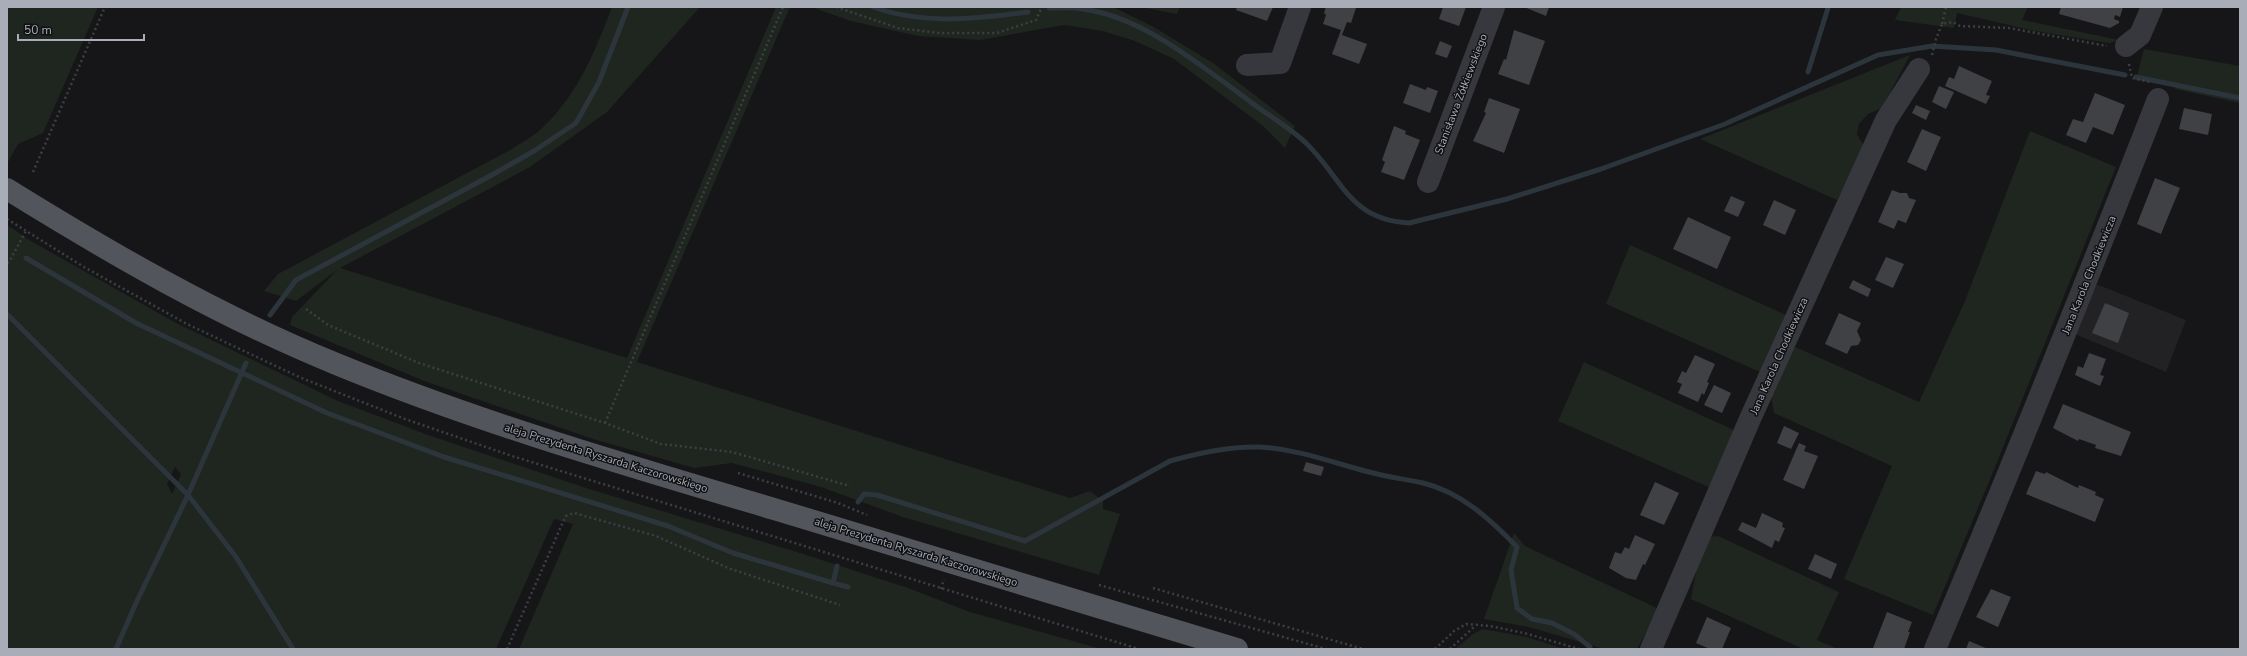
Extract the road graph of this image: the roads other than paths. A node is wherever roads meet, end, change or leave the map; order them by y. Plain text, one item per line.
1 (1300, 7) edge
2 (1494, 7) edge
3 (2152, 7) edge
4 (2126, 46) road end
5 (1247, 65) dead end
6 (1918, 69) dead end
7 (2158, 99) dead end
8 (1428, 182) dead end
9 (7, 189) edge
10 (1237, 649) edge
11 (1651, 649) edge
12 (1935, 649) edge

1 - 5 street
2 - 8 street, Stanisława Żółkiewskiego
3 - 4 street
6 - 11 street, Jana Karola Chodkiewicza
7 - 12 street, Jana Karola Chodkiewicza
9 - 10 main road, aleja Prezydenta Ryszarda Kaczorowskiego

